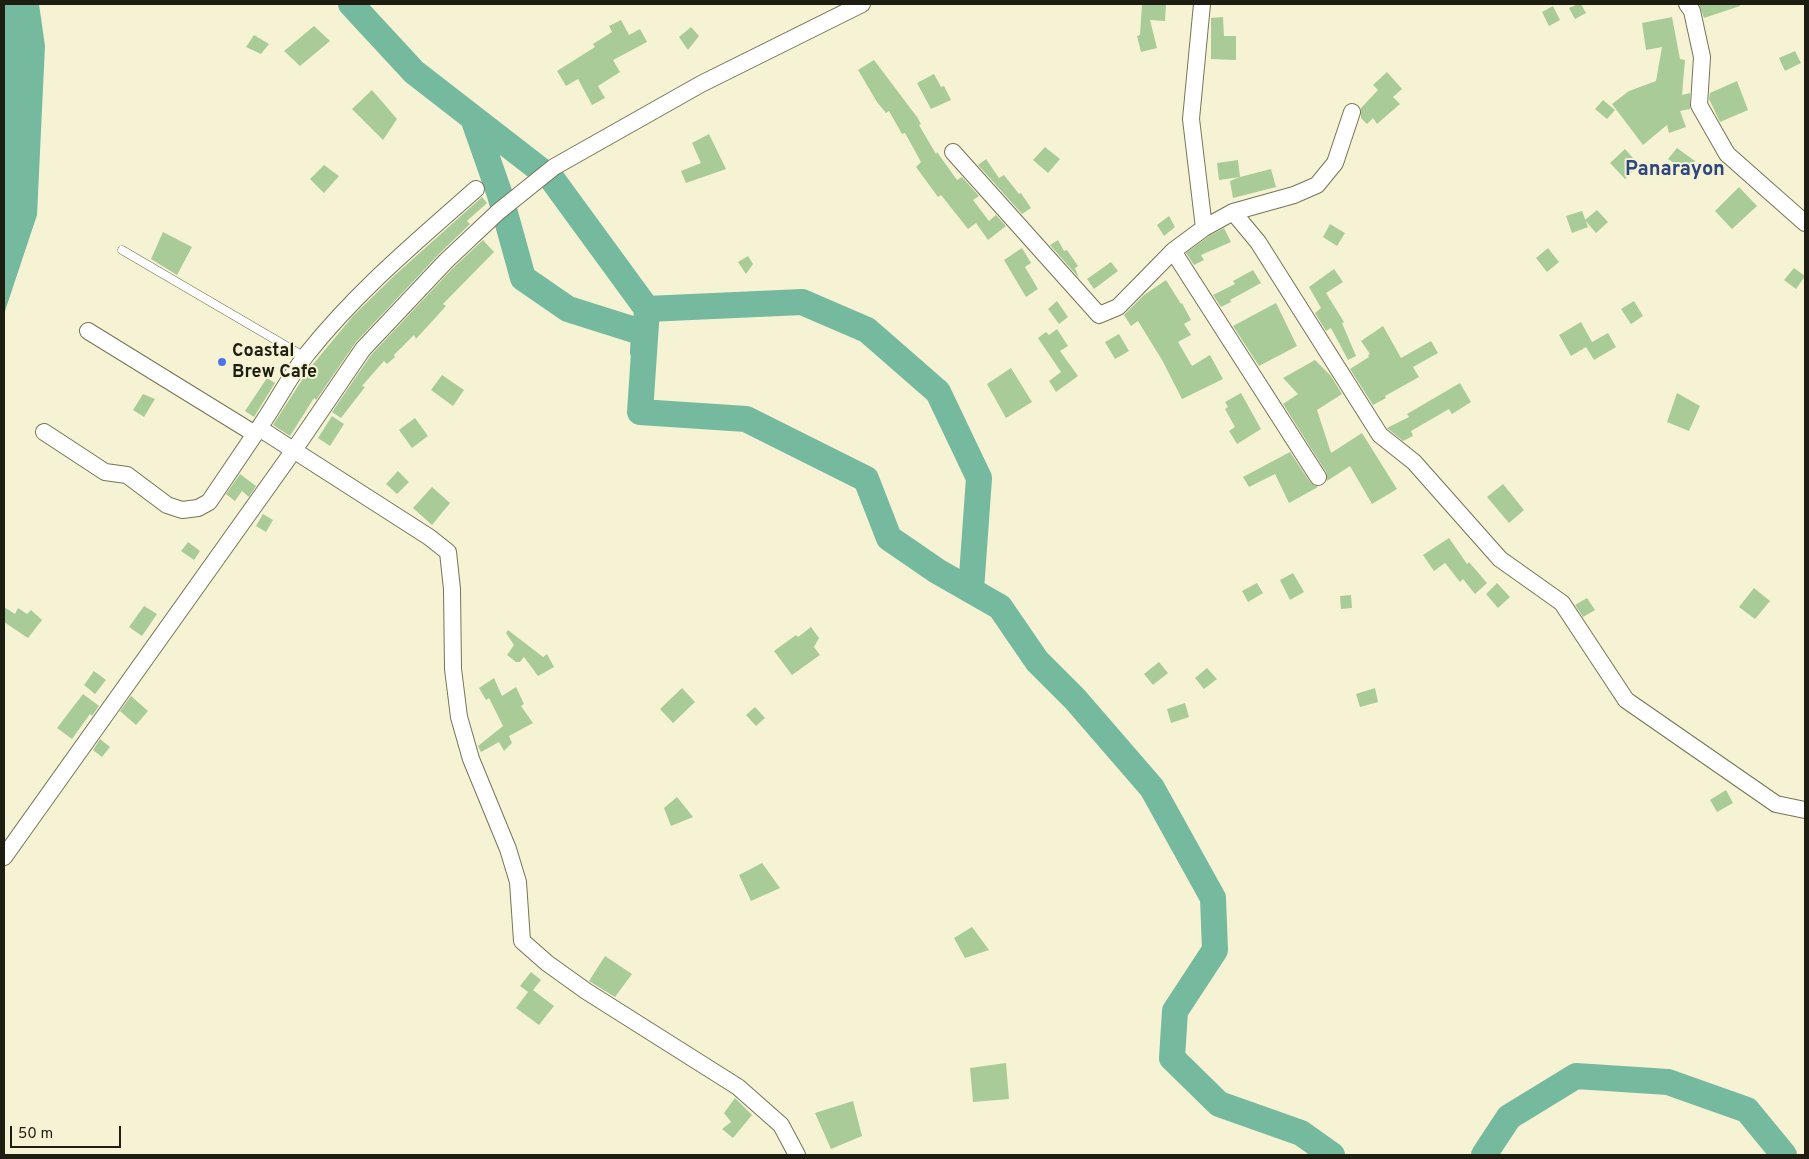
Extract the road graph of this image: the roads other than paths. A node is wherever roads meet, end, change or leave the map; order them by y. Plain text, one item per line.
1 (862, 4) edge
2 (1202, 4) edge
3 (1687, 4) edge
4 (1352, 112) dead end
5 (953, 152) dead end
6 (476, 189) dead end
7 (1233, 212) junction
8 (1805, 222) edge
9 (1204, 228) junction
10 (122, 250) dead end
11 (1173, 251) junction
12 (88, 331) dead end
13 (306, 356) junction
14 (257, 431) junction
15 (44, 432) dead end
16 (294, 450) junction
17 (1318, 477) dead end
18 (1805, 810) edge
19 (4, 857) edge
20 (797, 1155) edge

1 - 16 street
2 - 9 street
3 - 8 street
4 - 7 street
5 - 11 street
6 - 13 street
7 - 9 street
7 - 18 street
9 - 11 street
10 - 13 lane
11 - 17 street
12 - 14 street
13 - 14 street
14 - 15 street
14 - 16 street
16 - 19 street
16 - 20 street

